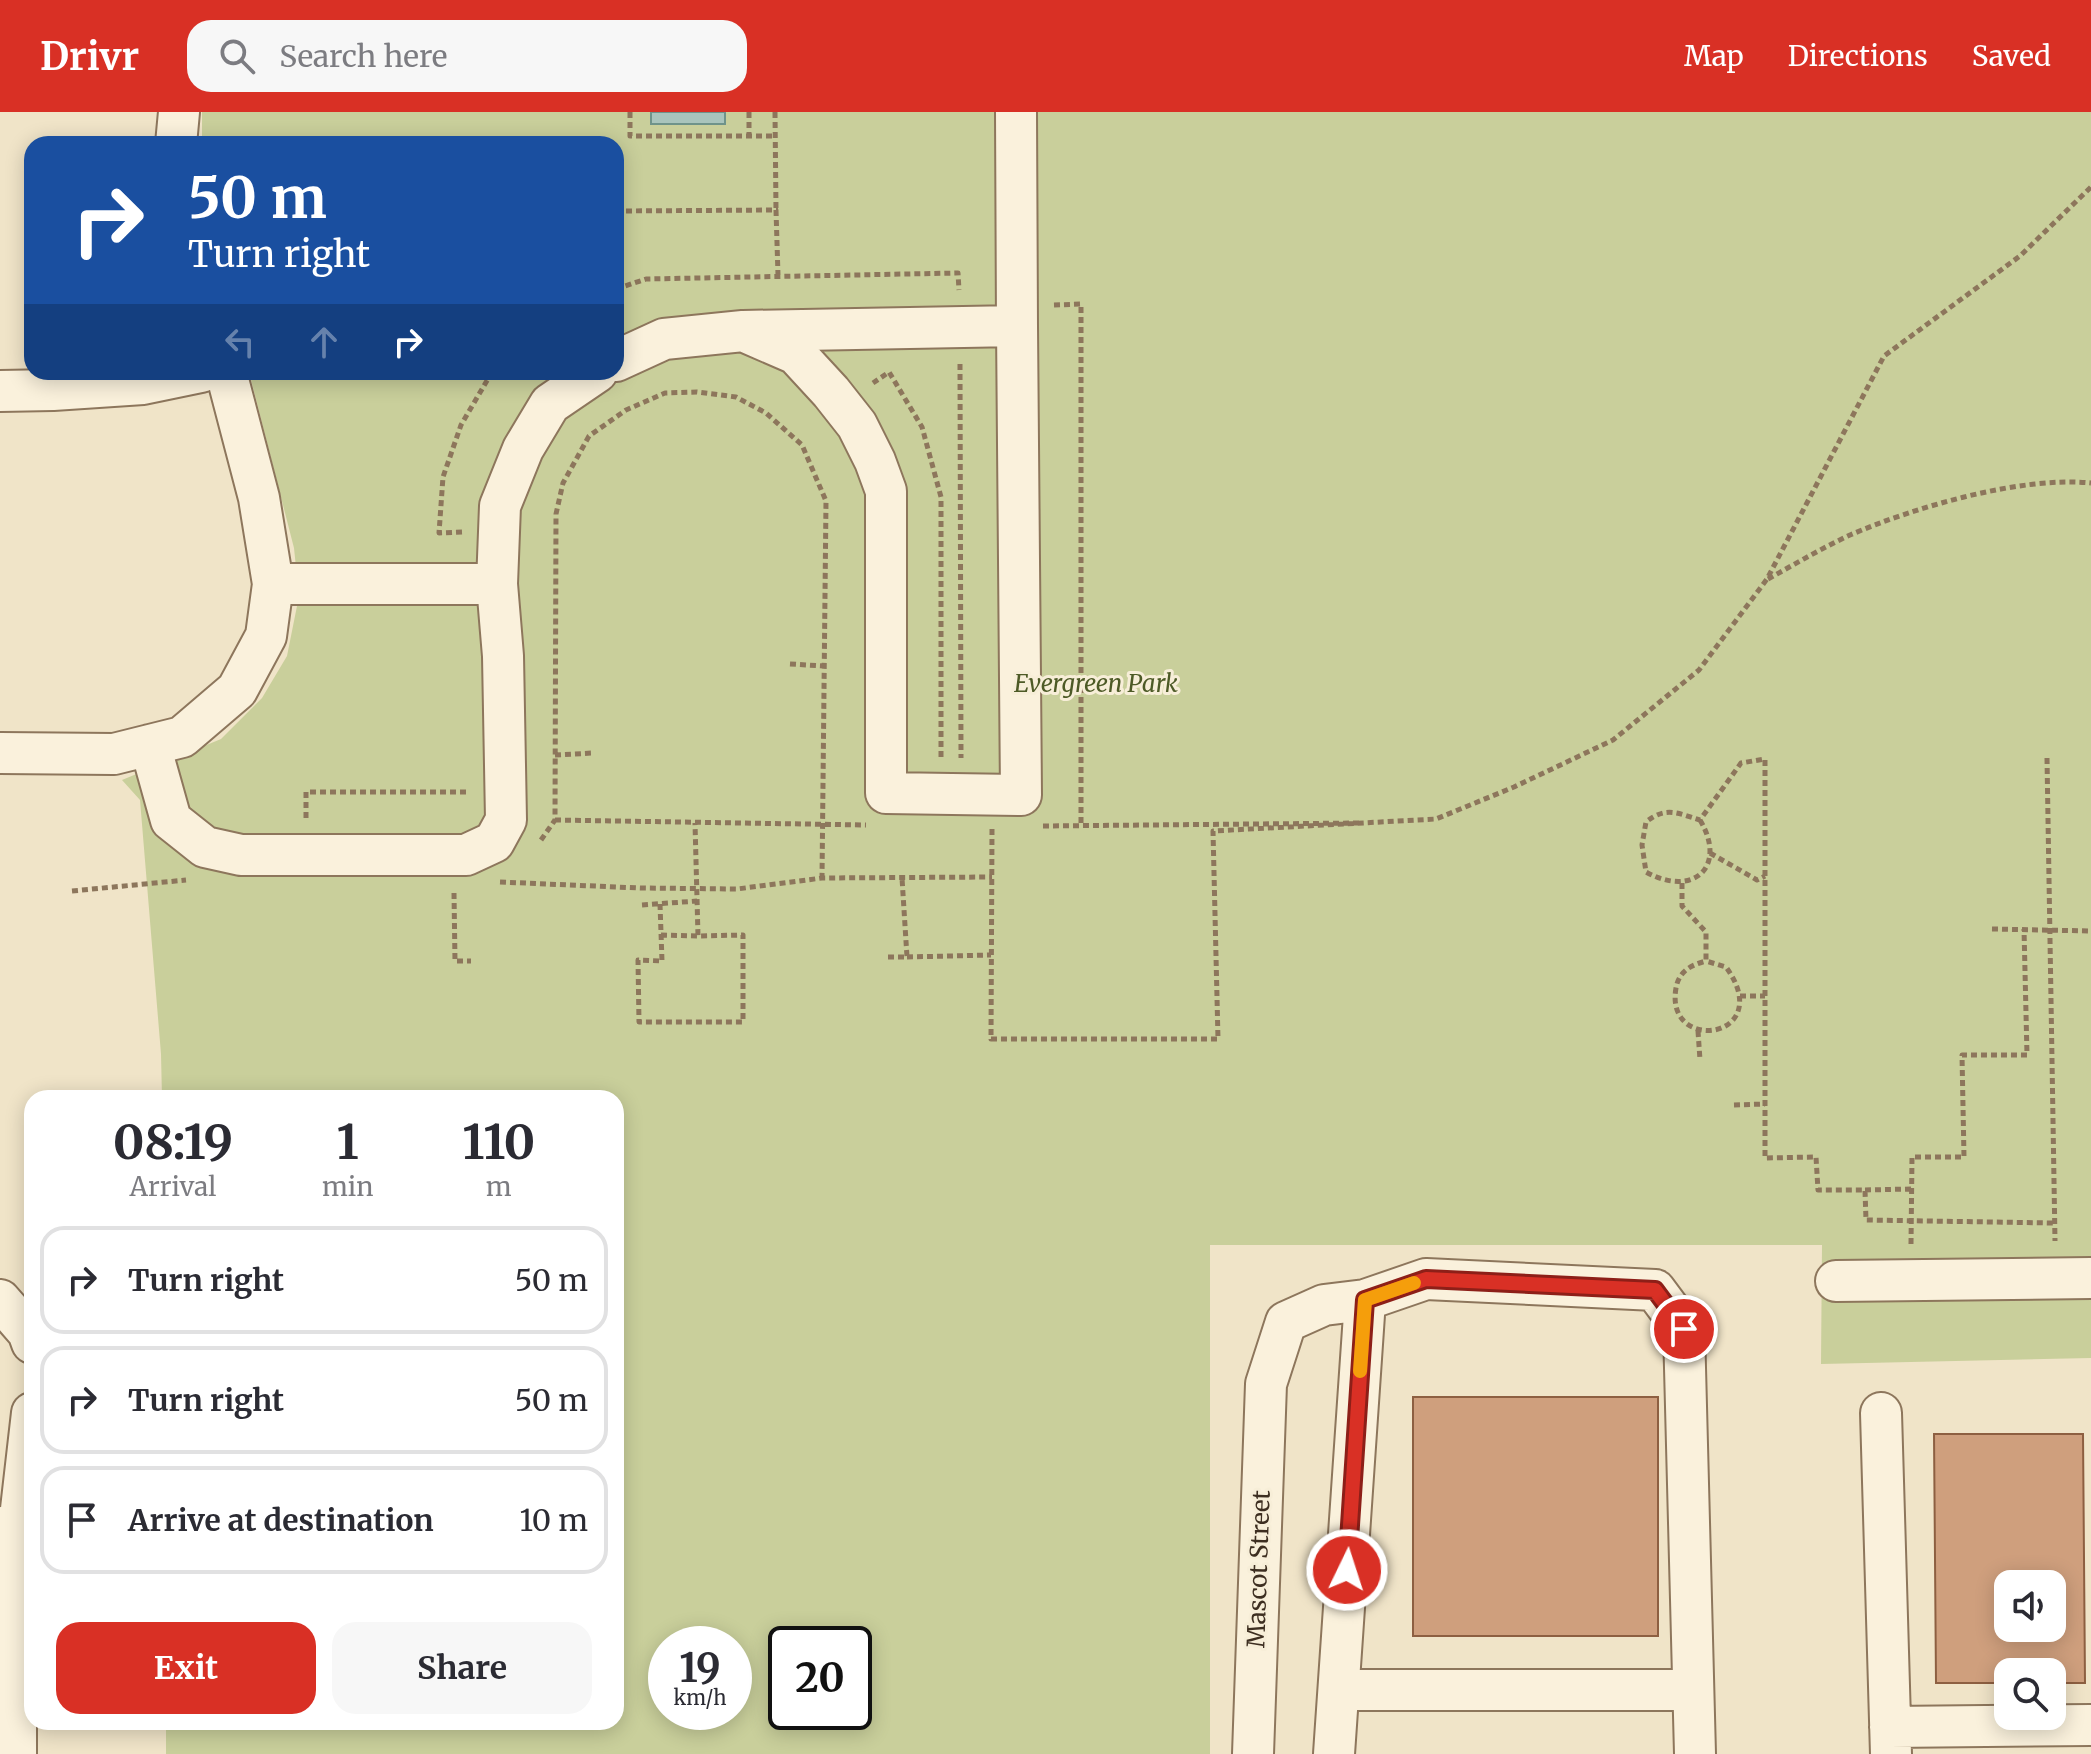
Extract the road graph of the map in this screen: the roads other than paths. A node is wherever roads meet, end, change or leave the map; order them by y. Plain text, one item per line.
1 (179, 112) edge
2 (1016, 112) edge
3 (177, 136) edge
4 (1031, 316) junction
5 (743, 331) junction
6 (624, 357) edge
7 (162, 380) edge
8 (228, 380) edge
9 (585, 380) edge
10 (0, 391) edge
11 (273, 584) junction
12 (497, 584) junction
13 (150, 745) junction
14 (0, 753) edge
15 (2073, 1278) edge
16 (1836, 1281) dead end
17 (0, 1300) edge
18 (1365, 1300) junction
19 (24, 1327) edge
20 (1881, 1413) dead end
21 (24, 1454) edge
22 (8, 1536) edge
23 (8, 1689) edge
24 (1339, 1690) junction
25 (1693, 1690) junction
26 (2091, 1725) edge
27 (1890, 1740) edge
28 (16, 1754) edge
29 (1253, 1754) edge
30 (1334, 1754) edge
31 (1695, 1754) edge

1 - 3 street
2 - 4 street
4 - 5 street
4 - 5 street
5 - 6 street
7 - 10 street
8 - 11 street
9 - 12 street
11 - 12 street
11 - 13 street
12 - 13 street
13 - 14 street
15 - 16 street
17 - 19 street
18 - 24 street
18 - 25 street, Mascot Street
18 - 29 street, Mascot Street
20 - 27 street
21 - 22 street
22 - 23 street
23 - 28 street
24 - 25 street
24 - 30 street
25 - 31 street
26 - 27 street

